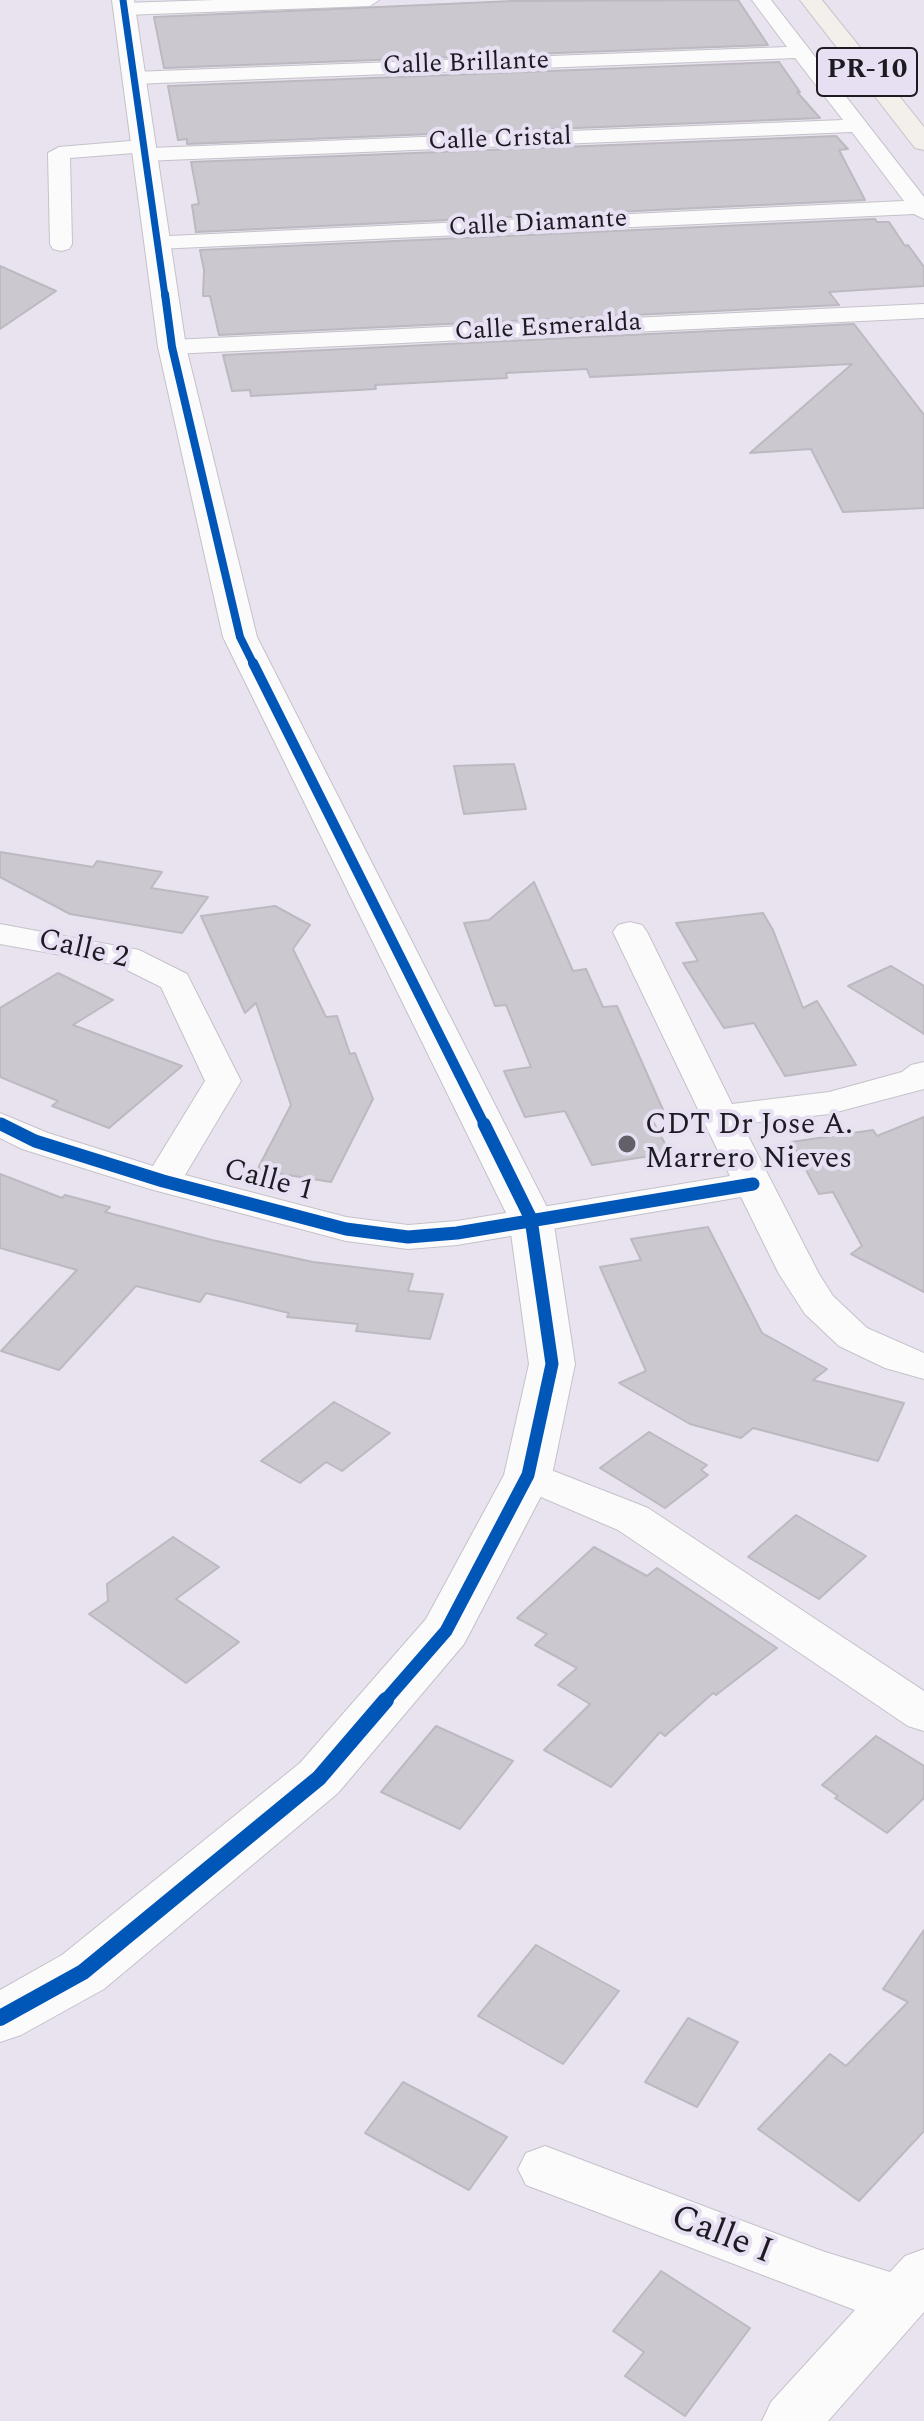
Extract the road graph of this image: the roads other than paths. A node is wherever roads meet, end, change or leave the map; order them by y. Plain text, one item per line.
1 (370, 0) edge
2 (761, 0) edge
3 (811, 0) edge
4 (124, 4) edge
5 (800, 52) junction
6 (133, 78) junction
7 (858, 126) junction
8 (924, 143) edge
9 (142, 151) junction
10 (922, 210) edge
11 (157, 242) junction
12 (61, 244) dead end
13 (924, 311) edge
14 (172, 347) junction
15 (630, 932) dead end
16 (0, 934) edge
17 (924, 1073) edge
18 (721, 1116) junction
19 (0, 1124) edge
20 (163, 1181) junction
21 (753, 1184) junction
22 (531, 1219) junction
23 (924, 1366) edge
24 (528, 1475) junction
25 (924, 1714) edge
26 (0, 2018) edge
27 (545, 2169) dead end
28 (912, 2286) edge
29 (791, 2421) edge

1 - 4 street
2 - 5 street
3 - 8 main road, PR-10
4 - 6 street
5 - 6 street, Calle Brillante
5 - 7 street
6 - 9 street
7 - 9 street, Calle Cristal
7 - 10 street
9 - 11 street
9 - 12 street, Calle Cristal
10 - 11 street, Calle Diamante
11 - 14 street
13 - 14 street, Calle Esmeralda
14 - 22 street
15 - 18 street
16 - 20 street, Calle 2
17 - 18 street
18 - 21 street
19 - 20 street, Calle 1
20 - 22 street, Calle 1
21 - 22 street, Calle 1
21 - 23 street
22 - 24 street
24 - 25 street
24 - 26 street
27 - 28 street, Calle I
28 - 29 street, Calle I

